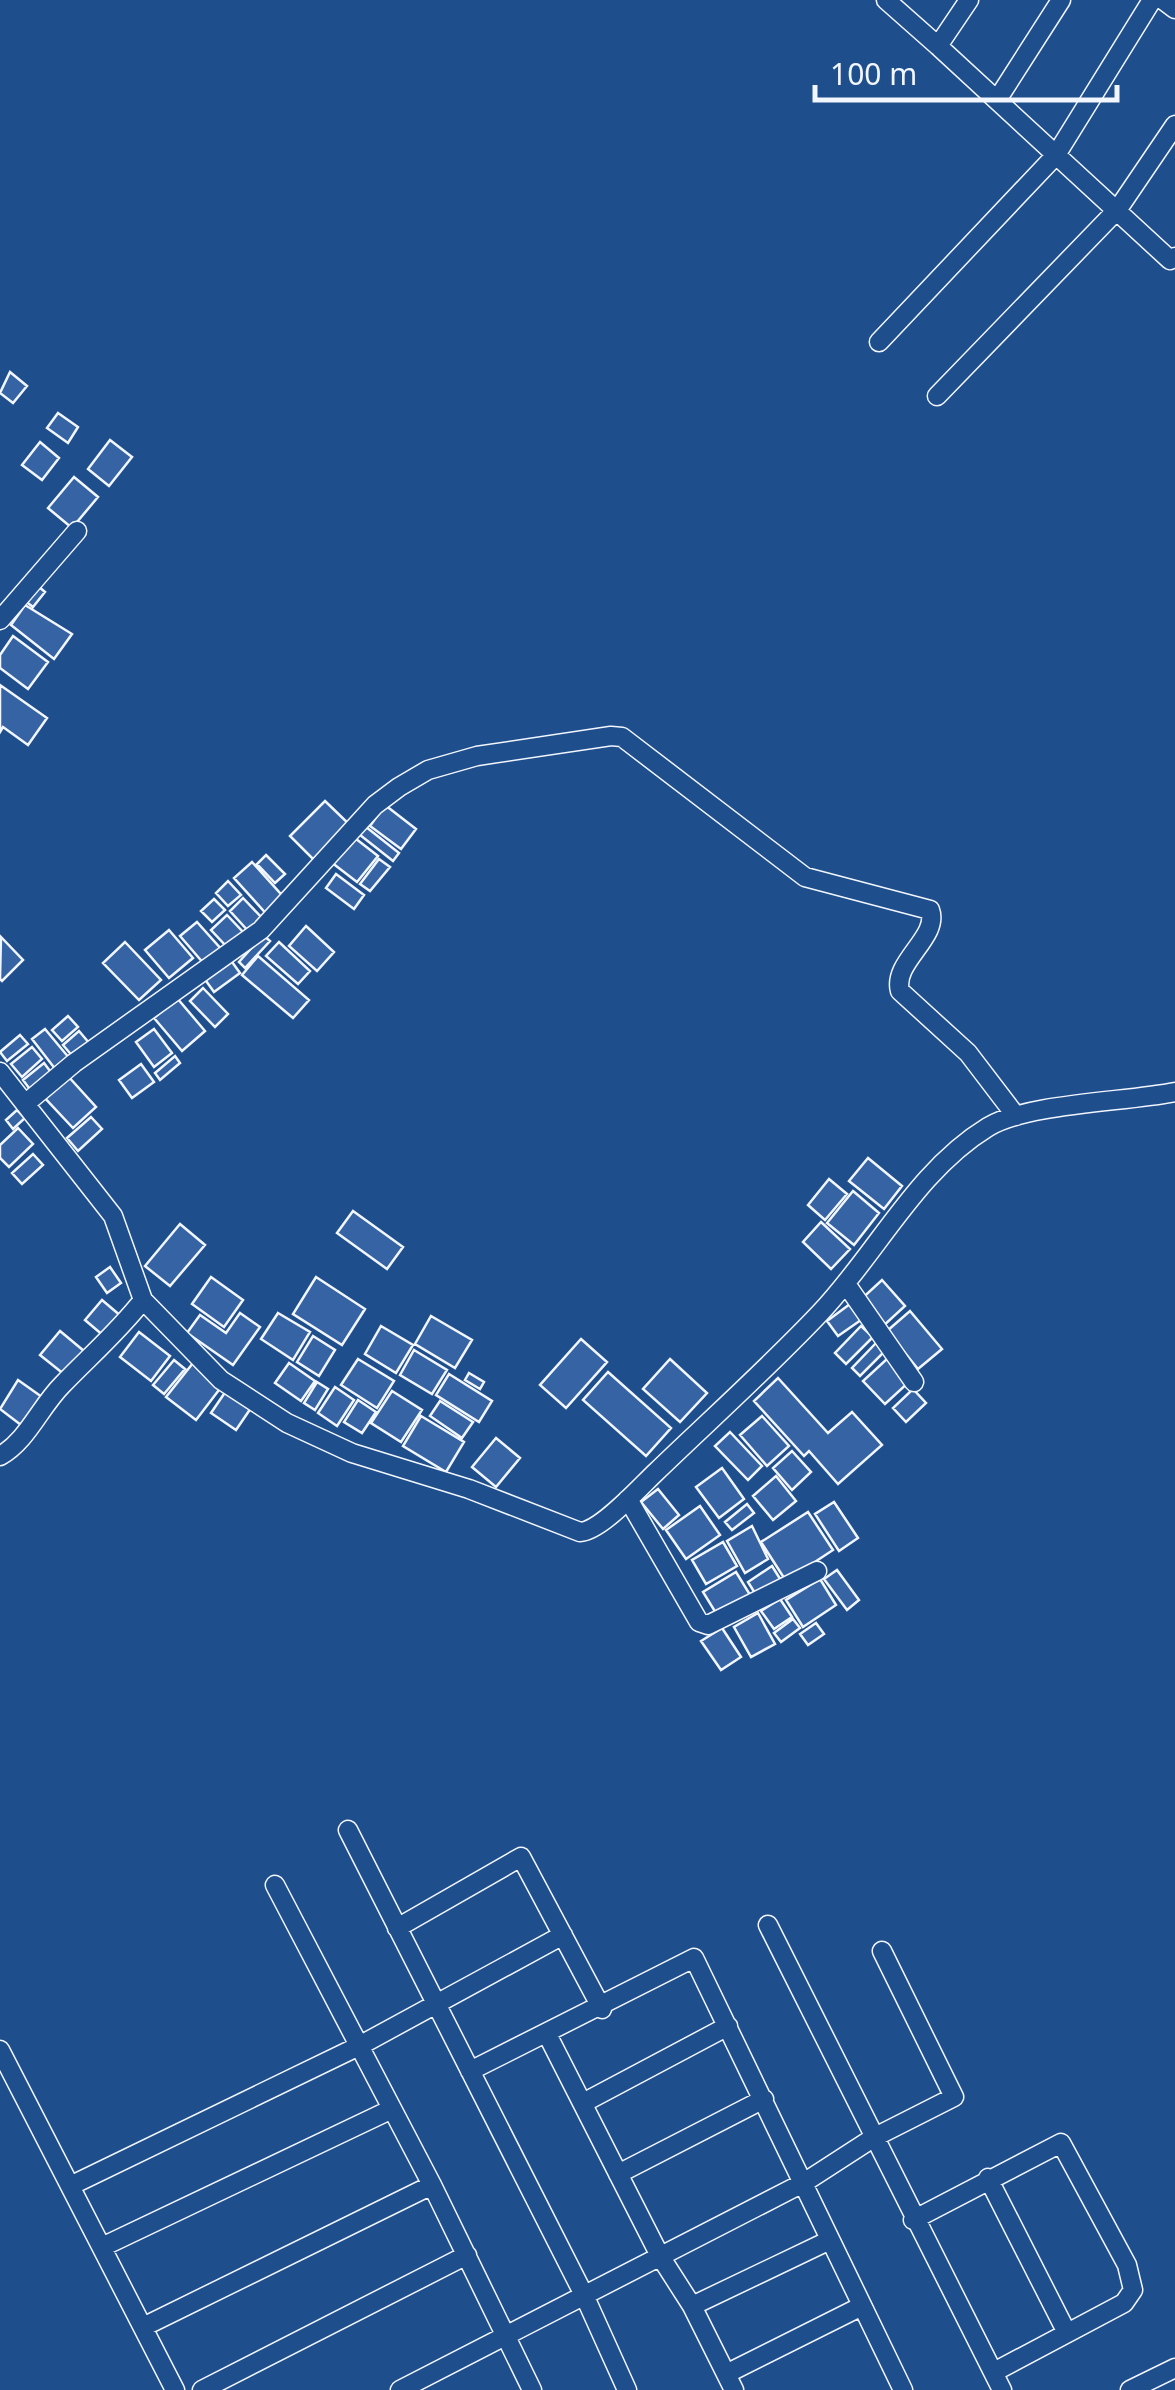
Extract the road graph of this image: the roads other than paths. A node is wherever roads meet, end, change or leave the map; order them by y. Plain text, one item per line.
1 (886, 0) edge
2 (969, 0) edge
3 (1061, 0) edge
4 (1152, 0) edge
5 (1163, 0) edge
6 (1175, 10) edge
7 (938, 46) junction
8 (996, 100) junction
9 (1175, 125) edge
10 (1056, 155) junction
11 (1118, 210) junction
12 (1175, 258) edge
13 (879, 342) dead end
14 (937, 396) dead end
15 (77, 531) dead end
16 (0, 620) edge
17 (0, 1072) edge
18 (1175, 1092) edge
19 (25, 1104) junction
20 (1016, 1116) junction
21 (846, 1284) junction
22 (143, 1300) junction
23 (914, 1382) dead end
24 (0, 1456) edge
25 (628, 1499) junction
26 (817, 1571) dead end
27 (348, 1830) dead end
28 (275, 1885) dead end
29 (768, 1925) dead end
30 (397, 1928) junction
31 (562, 1936) junction
32 (882, 1952) dead end
33 (438, 2005) junction
34 (602, 2008) junction
35 (728, 2026) junction
36 (548, 2036) junction
37 (359, 2046) junction
38 (0, 2050) edge
39 (470, 2072) junction
40 (764, 2099) junction
41 (583, 2103) junction
42 (392, 2110) junction
43 (872, 2138) junction
44 (618, 2174) junction
45 (988, 2178) junction
46 (805, 2182) junction
47 (432, 2185) junction
48 (70, 2186) junction
49 (913, 2220) junction
50 (830, 2240) junction
51 (102, 2247) junction
52 (467, 2255) junction
53 (660, 2256) junction
54 (585, 2296) junction
55 (692, 2306) junction
56 (862, 2306) junction
57 (143, 2327) junction
58 (1066, 2330) junction
59 (508, 2336) junction
60 (1175, 2368) edge
61 (994, 2372) junction
62 (731, 2382) edge
63 (175, 2390) edge
64 (202, 2390) edge
65 (400, 2390) edge
66 (532, 2390) edge
67 (626, 2390) edge
68 (903, 2390) edge
69 (1002, 2390) edge
70 (1130, 2390) edge

1 - 7 street
2 - 7 street
3 - 8 street
4 - 10 street
5 - 6 street
7 - 8 street
8 - 10 street
9 - 11 street
10 - 11 street
10 - 13 street
11 - 12 street
11 - 14 street
15 - 16 street
17 - 19 street
18 - 20 street
19 - 20 street
19 - 22 street
20 - 21 street
21 - 23 street
21 - 25 street
22 - 24 street
22 - 25 street
25 - 26 street
27 - 30 street
28 - 37 street
29 - 43 street
30 - 31 street
30 - 33 street
31 - 33 street
31 - 34 street
32 - 43 street
33 - 37 street
33 - 39 street
34 - 35 street
34 - 36 street
35 - 40 street
35 - 41 street
36 - 39 street
36 - 41 street
37 - 42 street
37 - 48 street
38 - 48 street
39 - 54 street
40 - 44 street
40 - 46 street
41 - 44 street
42 - 47 street
42 - 51 street
43 - 46 street
43 - 49 street
44 - 53 street
45 - 49 street
45 - 58 street
45 - 58 street
46 - 50 street
46 - 53 street
47 - 52 street
47 - 57 street
48 - 51 street
49 - 61 street
50 - 55 street
50 - 56 street
51 - 57 street
52 - 59 street
52 - 64 street
53 - 54 street
53 - 55 street
54 - 59 street
54 - 67 street
55 - 62 street
56 - 62 street
56 - 68 street
57 - 63 street
58 - 61 street
59 - 65 street
59 - 66 street
60 - 70 street
61 - 69 street

